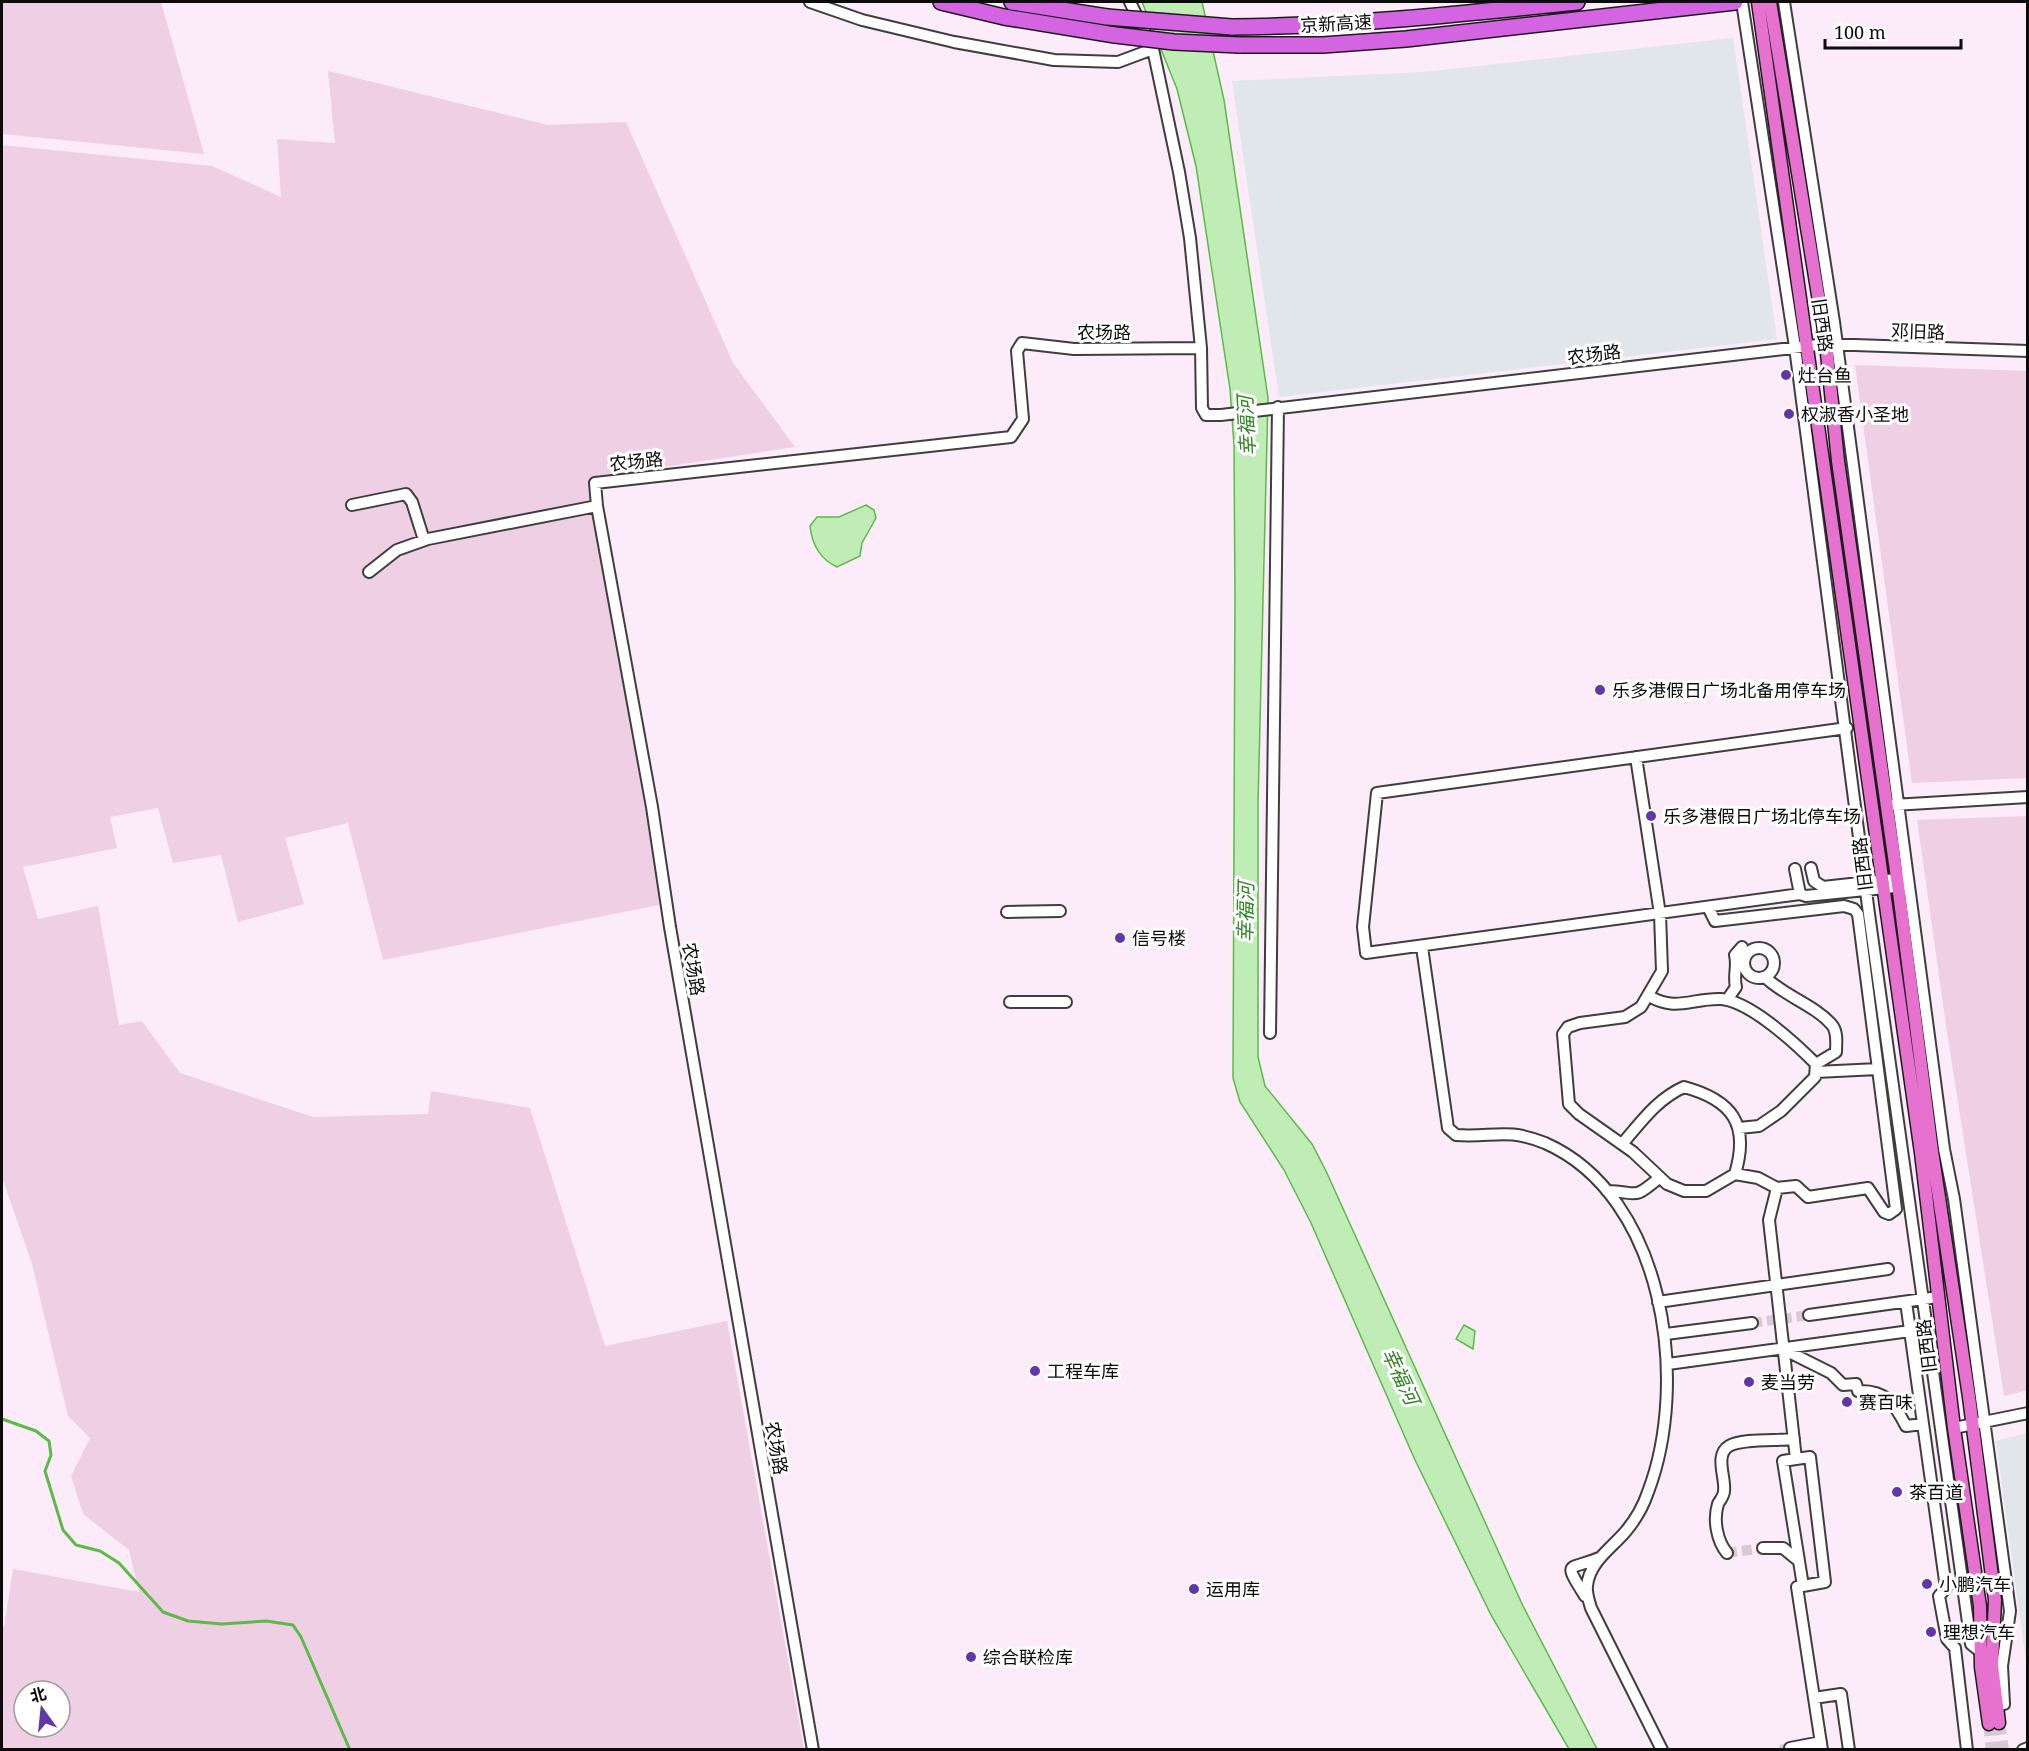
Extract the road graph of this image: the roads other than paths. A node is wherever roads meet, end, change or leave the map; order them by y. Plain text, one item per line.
1 (810, 2) edge
2 (941, 2) edge
3 (1012, 2) edge
4 (1130, 2) edge
5 (1577, 2) edge
6 (1728, 2) edge
7 (1742, 2) edge
8 (1758, 2) edge
9 (1770, 2) edge
10 (1784, 2) edge
11 (1153, 49) junction
12 (1830, 344) junction
13 (1801, 346) junction
14 (1201, 348) junction
15 (2028, 351) edge
16 (1276, 407) junction
17 (352, 505) dead end
18 (597, 506) junction
19 (424, 540) junction
20 (369, 572) dead end
21 (1847, 728) junction
22 (1636, 757) junction
23 (2028, 797) edge
24 (1893, 805) junction
25 (1873, 806) junction
26 (1811, 867) dead end
27 (1795, 869) dead end
28 (1903, 882) junction
29 (1882, 885) junction
30 (1867, 886) junction
31 (1800, 894) junction
32 (1708, 907) junction
33 (1060, 911) dead end
34 (1007, 912) dead end
35 (1660, 914) junction
36 (1422, 947) junction
37 (1742, 947) dead end
38 (1740, 961) junction
39 (1766, 977) junction
40 (1649, 996) junction
41 (1727, 1000) junction
42 (1010, 1002) dead end
43 (1066, 1002) dead end
44 (1270, 1033) dead end
45 (1816, 1068) junction
46 (1878, 1069) junction
47 (1739, 1128) junction
48 (1622, 1144) junction
49 (1735, 1174) junction
50 (1659, 1178) junction
51 (1777, 1188) junction
52 (1607, 1191) junction
53 (1888, 1269) dead end
54 (1776, 1285) junction
55 (1938, 1297) junction
56 (1923, 1300) junction
57 (1658, 1302) junction
58 (1906, 1302) junction
59 (1809, 1315) tunnel mouth
60 (1752, 1323) tunnel mouth
61 (1910, 1332) junction
62 (1666, 1334) junction
63 (1784, 1349) junction
64 (1668, 1364) junction
65 (2028, 1413) edge
66 (1985, 1422) junction
67 (1923, 1424) junction
68 (1972, 1425) junction
69 (1954, 1428) junction
70 (1794, 1439) junction
71 (1796, 1459) junction
72 (1763, 1548) tunnel mouth
73 (1727, 1553) dead end
74 (1600, 1558) junction
75 (1799, 1561) junction
76 (1803, 1586) junction
77 (1590, 1603) junction
78 (1981, 1652) junction
79 (1814, 1698) junction
80 (1997, 1706) junction
81 (1821, 1746) edge
82 (1790, 1748) dead end
83 (2028, 1748) edge
84 (813, 1749) edge
85 (1662, 1749) edge
86 (1849, 1749) edge
87 (1967, 1749) edge
88 (2023, 1749) edge

1 - 11 street
2 - 6 highway, 京新高速, bridge
3 - 5 highway, 京新高速, bridge
4 - 11 street
7 - 13 street
8 - 13 main road, 旧西路
9 - 12 main road, 旧西路
10 - 12 street
11 - 14 street
12 - 13 street, 邓旧路
12 - 15 street, 邓旧路
12 - 24 main road, 旧西路
13 - 16 street, 农场路
13 - 21 street
13 - 25 main road, 旧西路
14 - 16 street, 农场路
14 - 18 street, 农场路
16 - 44 street
17 - 19 street
18 - 19 street
18 - 84 street, 农场路
19 - 20 street
21 - 22 street
21 - 30 street
22 - 35 street
22 - 36 street
23 - 24 street
24 - 25 street
24 - 28 main road, 旧西路
25 - 29 main road, 旧西路
26 - 30 street
27 - 31 street
28 - 29 street
28 - 66 street
28 - 68 main road, 旧西路
29 - 30 street
29 - 55 main road, 旧西路
30 - 31 street
30 - 56 street
31 - 32 street
32 - 35 street
32 - 46 street
33 - 34 street
35 - 36 street
35 - 40 street
36 - 52 street
37 - 38 street
38 - 39 street
38 - 39 street
38 - 41 street
39 - 45 street
40 - 41 street
40 - 48 street
41 - 45 street
42 - 43 street
45 - 46 street
45 - 47 street
46 - 51 street
47 - 48 street
47 - 49 street
48 - 50 street
49 - 50 street
49 - 51 street
50 - 52 street
51 - 54 street
52 - 57 street
53 - 54 street
54 - 57 street
54 - 63 street
55 - 56 street
55 - 69 main road, 旧西路
56 - 58 street
56 - 78 street
57 - 62 street
58 - 59 street
58 - 61 street
60 - 62 street
61 - 63 street
61 - 67 street
62 - 64 street
63 - 64 street
63 - 67 street
63 - 70 street
64 - 74 street
65 - 66 street
66 - 68 street
66 - 80 street
67 - 87 street
68 - 69 street
68 - 80 main road, 旧西路
69 - 78 main road, 旧西路
70 - 71 street
70 - 73 street
71 - 75 street
71 - 76 street
72 - 75 street
74 - 77 street
74 - 77 street
75 - 76 street
76 - 79 street
77 - 85 street
78 - 80 main road, 旧西路
79 - 81 street
79 - 86 street
81 - 82 street
83 - 88 street

